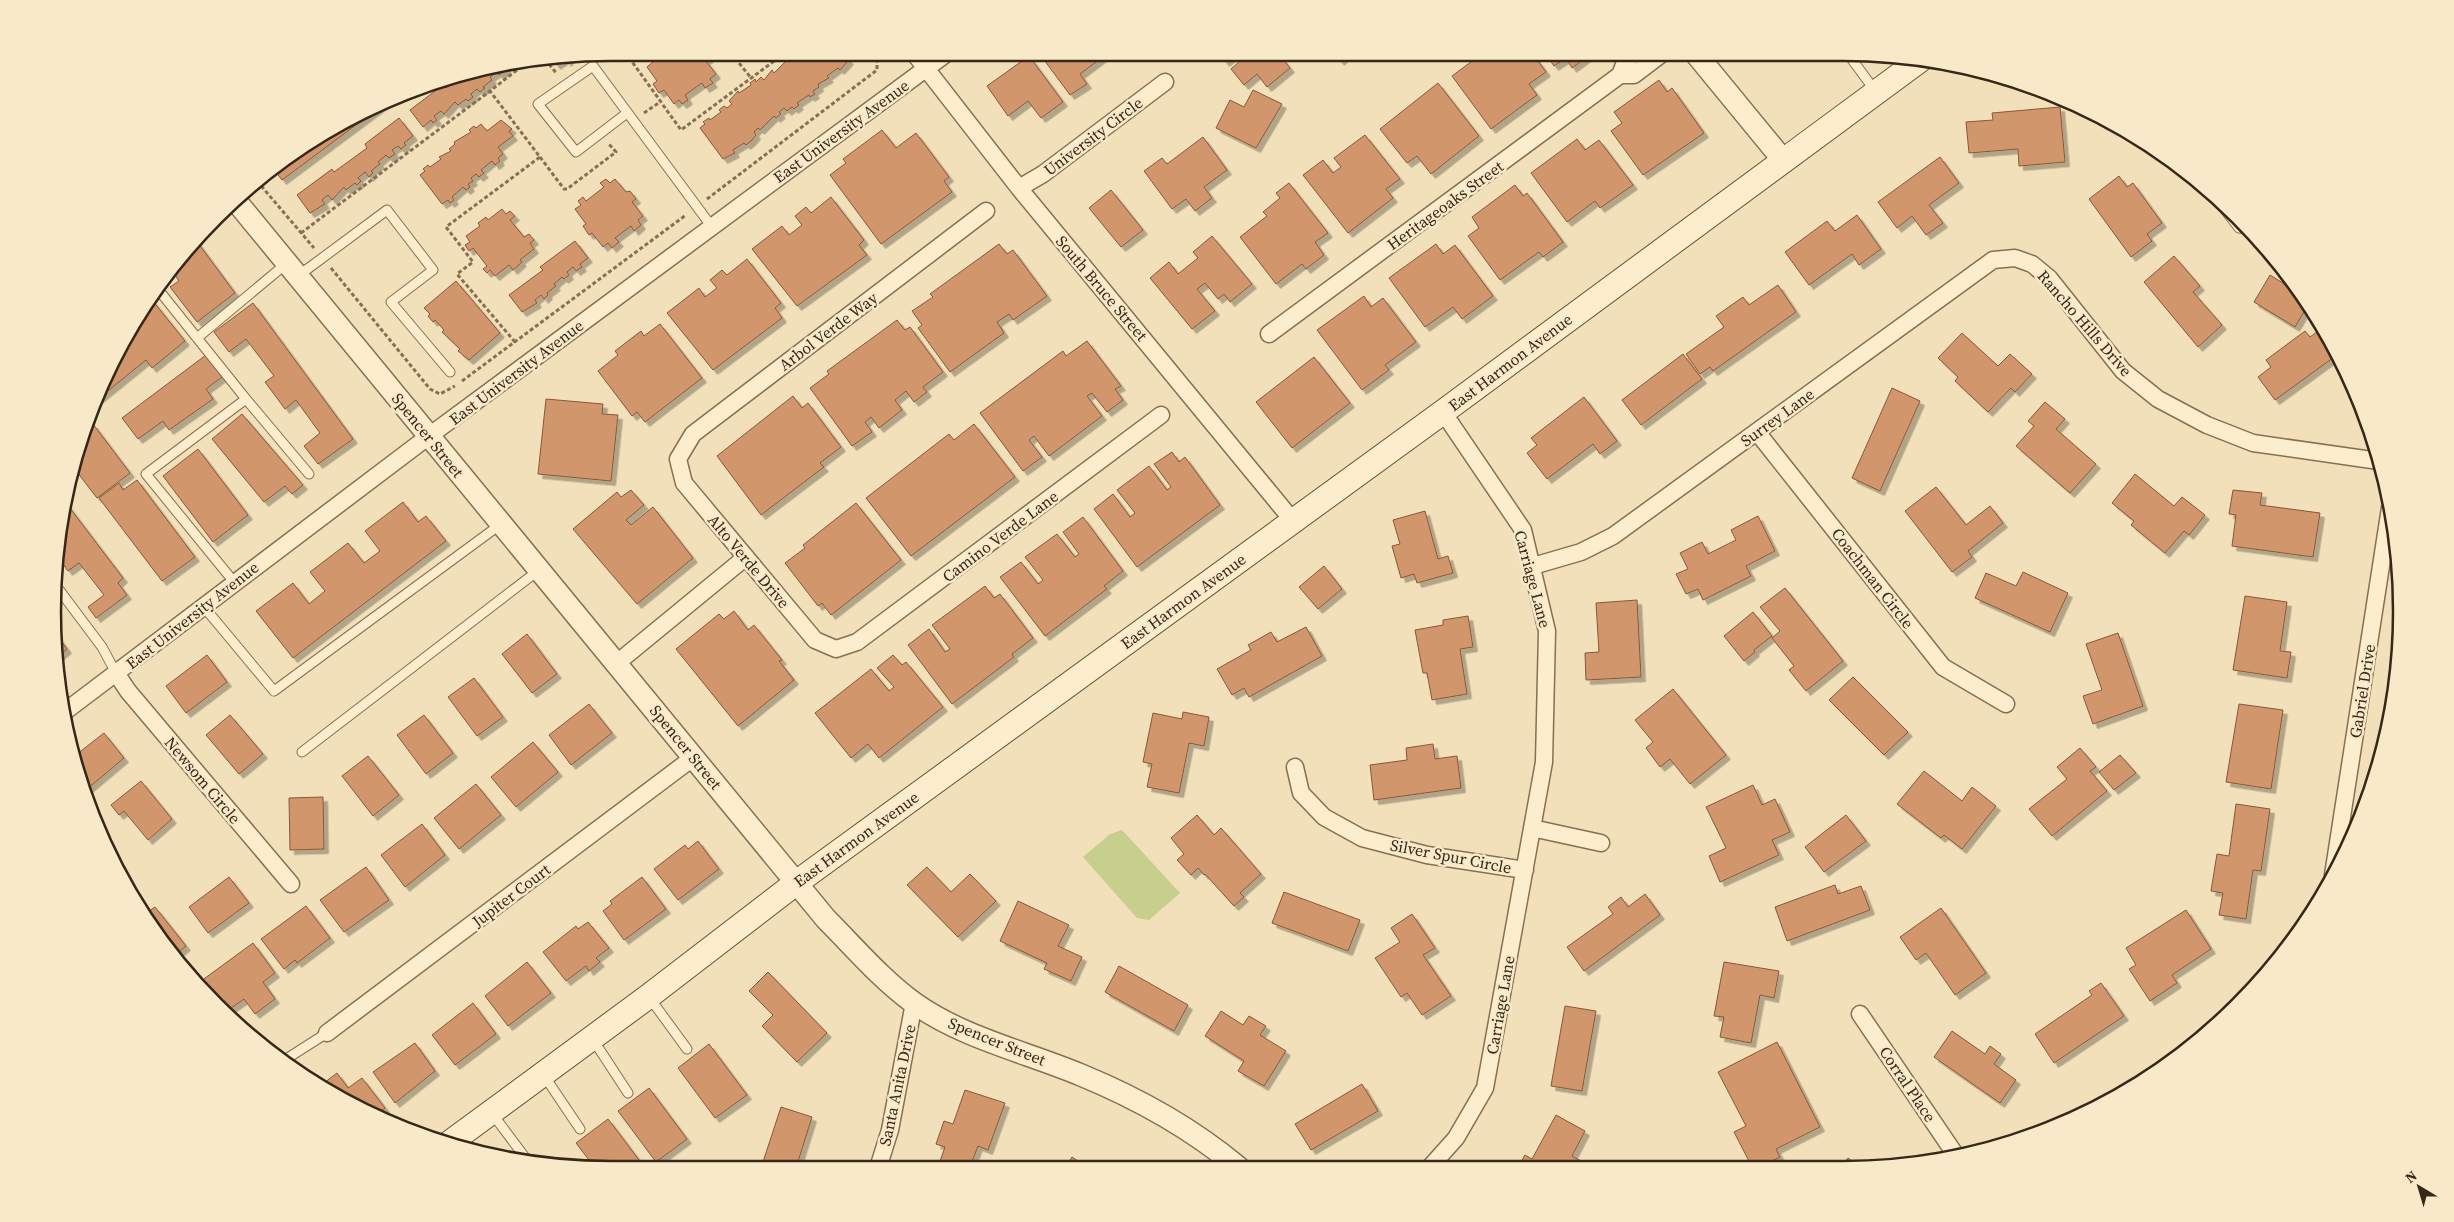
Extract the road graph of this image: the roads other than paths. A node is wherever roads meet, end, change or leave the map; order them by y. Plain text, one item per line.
1 (921, 61) edge
2 (936, 61) edge
3 (1626, 61) edge
4 (1653, 61) edge
5 (1702, 61) edge
6 (1853, 61) edge
7 (1912, 66) edge
8 (927, 68) junction
9 (1620, 75) junction
10 (1165, 82) dead end
11 (1876, 93) junction
12 (627, 113) junction
13 (1783, 160) junction
14 (1019, 188) junction
15 (240, 206) edge
16 (986, 211) dead end
17 (712, 227) junction
18 (2015, 258) joint
19 (293, 270) junction
20 (161, 296) edge
21 (1269, 334) dead end
22 (197, 338) junction
23 (450, 372) dead end
24 (246, 399) junction
25 (1443, 412) junction
26 (1161, 415) dead end
27 (1757, 432) junction
28 (429, 436) junction
29 (678, 459) joint
30 (2371, 460) edge
31 (309, 474) dead end
32 (1293, 521) junction
33 (502, 524) junction
34 (2387, 531) edge
35 (746, 557) junction
36 (1532, 566) junction
37 (539, 570) junction
38 (234, 582) junction
39 (61, 594) edge
40 (204, 608) junction
41 (836, 649) joint
42 (617, 663) junction
43 (116, 673) junction
44 (2006, 704) dead end
45 (70, 708) edge
46 (302, 752) dead end
47 (694, 757) junction
48 (1295, 767) dead end
49 (1532, 828) junction
50 (2343, 839) edge
51 (1601, 843) dead end
52 (1525, 870) junction
53 (796, 882) junction
54 (292, 884) dead end
55 (649, 996) junction
56 (914, 1003) junction
57 (1860, 1014) dead end
58 (327, 1033) joint
59 (592, 1038) junction
60 (687, 1049) dead end
61 (290, 1057) edge
62 (543, 1074) junction
63 (628, 1093) dead end
64 (491, 1112) junction
65 (580, 1129) dead end
66 (456, 1138) edge
67 (1952, 1150) edge
68 (522, 1153) edge
69 (880, 1161) edge
70 (1231, 1161) edge
71 (1435, 1161) edge

1 - 8 street, South Bruce Street
2 - 8 street, East University Avenue
3 - 9 street, Heritageoaks Street
4 - 9 street, Heritageoaks Street
5 - 13 street
6 - 11 lane
7 - 11 main road, East Harmon Avenue
8 - 14 street, South Bruce Street
8 - 17 street, East University Avenue
9 - 21 street, Heritageoaks Street
10 - 14 street, University Circle
11 - 13 main road, East Harmon Avenue
12 - 12 lane
12 - 17 lane
13 - 25 main road, East Harmon Avenue
14 - 32 street, South Bruce Street
15 - 19 street, Spencer Street
16 - 29 street, Arbol Verde Way
17 - 28 street, East University Avenue
18 - 27 street, Surrey Lane
18 - 30 street, Rancho Hills Drive
19 - 22 lane
19 - 23 lane
19 - 28 street, Spencer Street
20 - 22 lane
22 - 24 lane
24 - 31 lane
24 - 38 lane
25 - 32 main road, East Harmon Avenue
25 - 36 street, Carriage Lane
26 - 41 street, Camino Verde Lane
27 - 36 street, Surrey Lane
27 - 44 street, Coachman Circle
28 - 33 street, Spencer Street
28 - 38 street, East University Avenue
29 - 35 street, Alto Verde Drive
32 - 53 main road, East Harmon Avenue
33 - 37 street, Spencer Street
33 - 40 lane
34 - 50 street, Gabriel Drive
35 - 41 street, Alto Verde Drive
35 - 42 street
36 - 49 street, Carriage Lane
37 - 42 street, Spencer Street
37 - 46 lane
38 - 40 street, East University Avenue
39 - 43 lane
40 - 43 street, East University Avenue
42 - 47 street, Spencer Street
43 - 45 street, East University Avenue
43 - 54 street, Newsom Circle
47 - 53 street, Spencer Street
47 - 58 street, Jupiter Court
48 - 52 street, Silver Spur Circle
49 - 51 street
49 - 52 street, Carriage Lane
52 - 71 street, Carriage Lane
53 - 55 main road, East Harmon Avenue
53 - 56 street, Spencer Street
55 - 59 main road, East Harmon Avenue
55 - 60 lane
56 - 69 street, Santa Anita Drive
56 - 70 street, Spencer Street
57 - 67 street, Corral Place
58 - 61 lane
59 - 62 main road, East Harmon Avenue
59 - 63 lane
62 - 64 main road, East Harmon Avenue
62 - 65 lane
64 - 66 main road, East Harmon Avenue
64 - 68 lane

